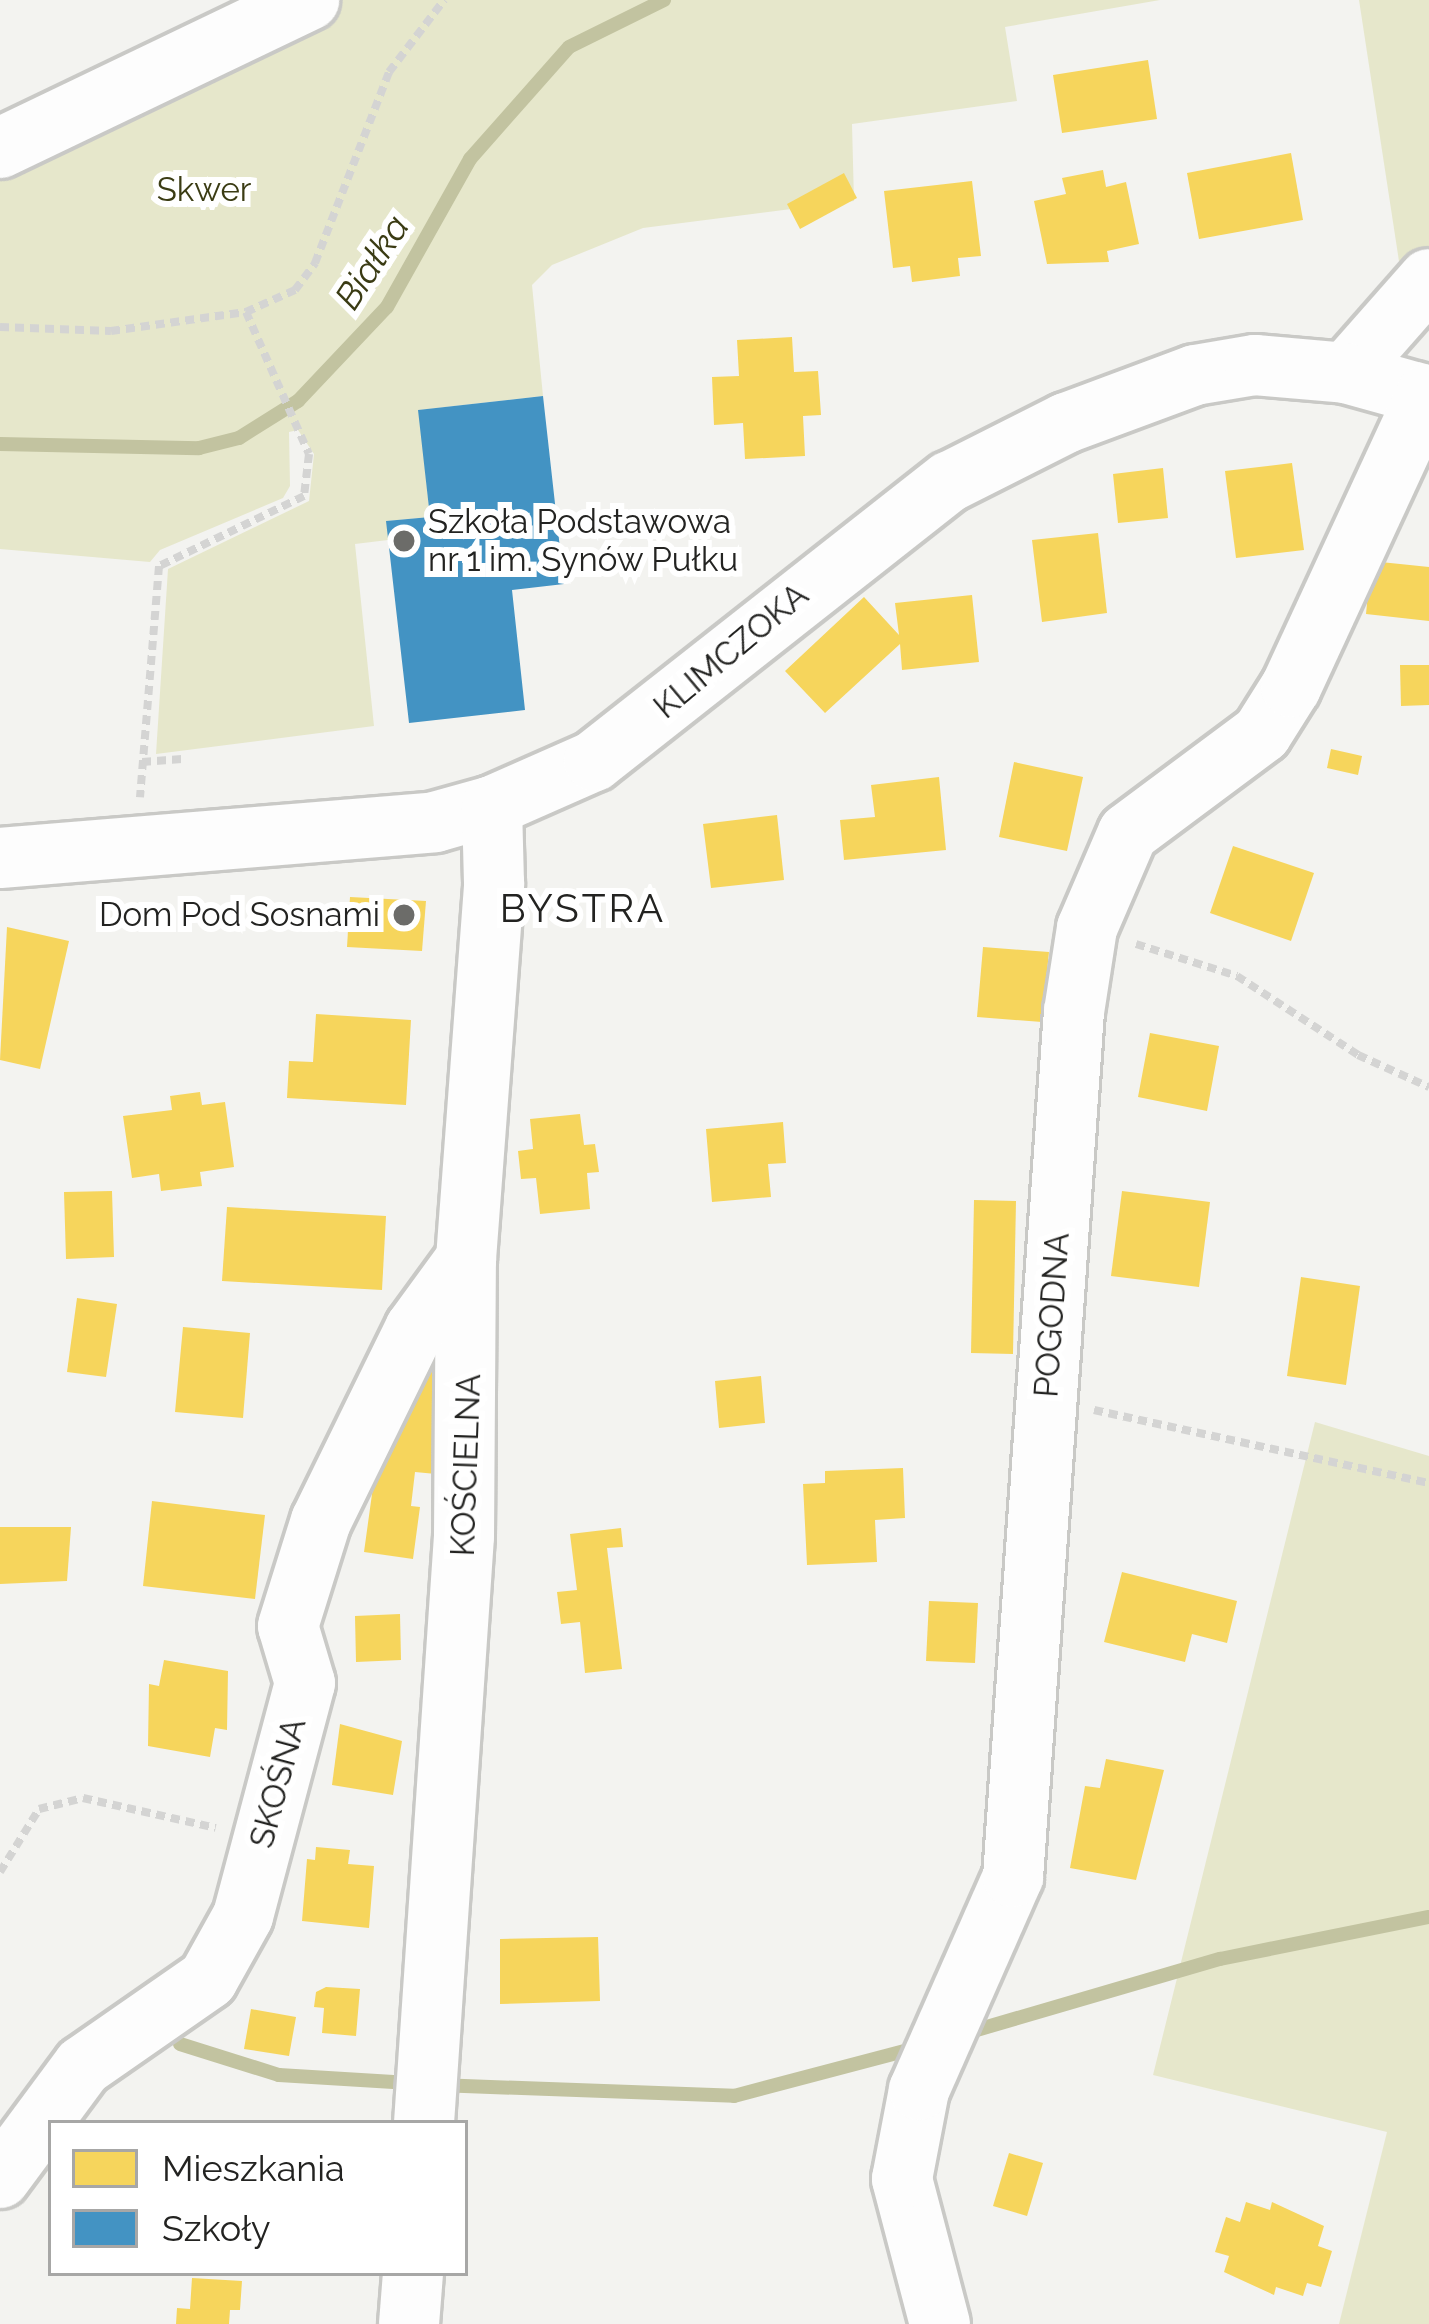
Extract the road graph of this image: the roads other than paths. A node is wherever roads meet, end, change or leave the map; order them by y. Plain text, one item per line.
1 (309, 0) edge
2 (0, 148) edge
3 (1429, 279) edge
4 (1346, 373) junction
5 (1428, 395) edge
6 (492, 806) junction
7 (0, 858) edge
8 (466, 1259) junction
9 (426, 2097) edge
10 (0, 2178) edge
11 (412, 2276) edge
12 (409, 2324) edge
13 (940, 2324) edge

1 - 2 street
3 - 4 street
4 - 5 street, KLIMCZOKA
4 - 6 street, KLIMCZOKA
5 - 13 street, POGODNA
6 - 7 street, KLIMCZOKA
6 - 8 street, KOŚCIELNA
8 - 9 street, KOŚCIELNA
8 - 10 street, SKOŚNA
11 - 12 street

